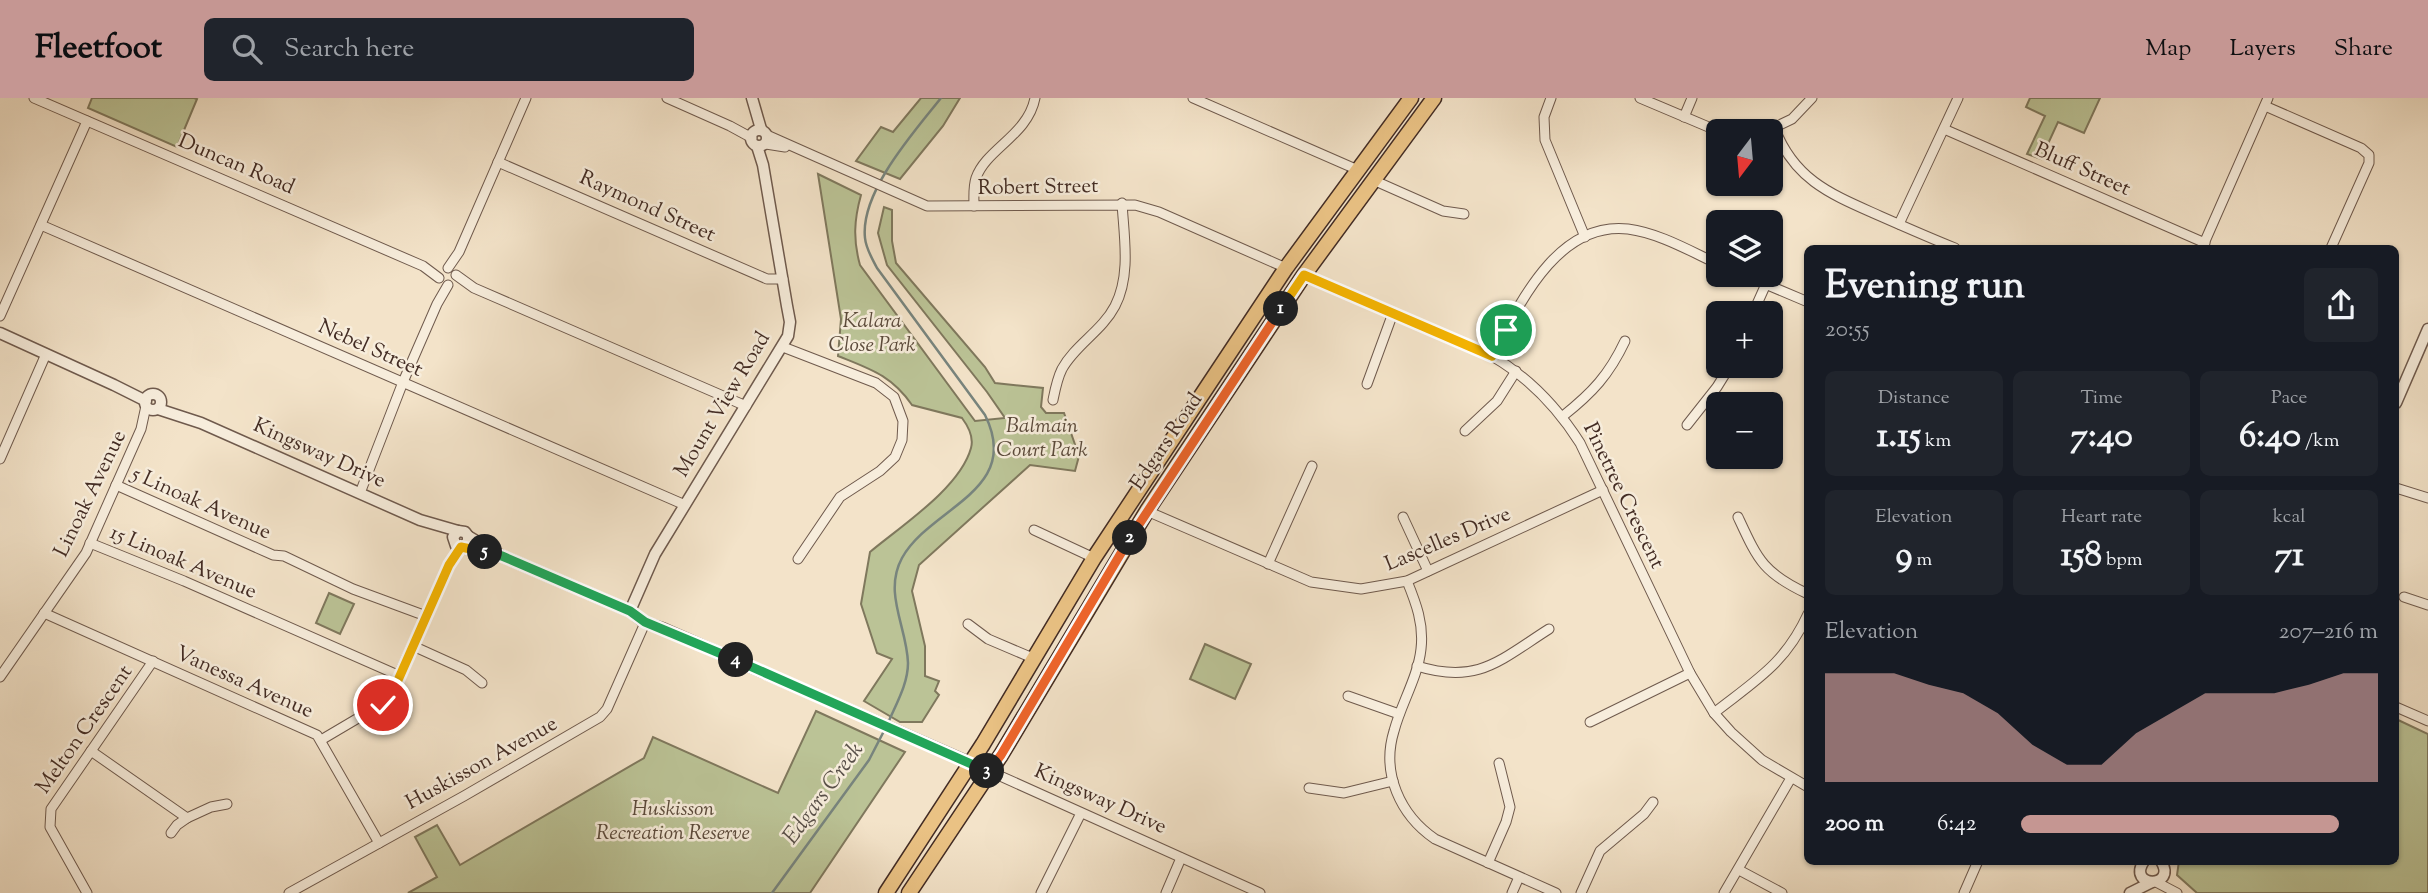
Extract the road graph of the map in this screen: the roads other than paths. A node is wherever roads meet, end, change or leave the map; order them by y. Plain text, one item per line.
1 (34, 98) edge
2 (526, 98) edge
3 (667, 98) edge
4 (1035, 98) edge
5 (1193, 98) edge
6 (1551, 98) edge
7 (1640, 98) edge
8 (1692, 98) edge
9 (1812, 98) edge
10 (1958, 98) edge
11 (1422, 100) edge
12 (2266, 102) edge
13 (753, 103) edge
14 (1684, 117) junction
15 (87, 121) junction
16 (1783, 123) edge
17 (1706, 126) edge
18 (1944, 129) junction
19 (759, 137) junction
20 (1783, 148) edge
21 (498, 162) junction
22 (1358, 170) junction
23 (1373, 180) junction
24 (1122, 204) junction
25 (974, 206) junction
26 (1464, 214) dead end
27 (1899, 224) junction
28 (41, 225) junction
29 (1585, 237) junction
30 (1948, 245) edge
31 (2202, 245) edge
32 (2204, 245) edge
33 (2332, 245) edge
34 (1706, 259) edge
35 (1286, 268) junction
36 (1304, 275) junction
37 (448, 277) junction
38 (783, 279) junction
39 (1773, 287) edge
40 (1804, 300) edge
41 (1392, 313) junction
42 (0, 316) edge
43 (2428, 329) edge
44 (0, 333) edge
45 (1625, 341) dead end
46 (783, 347) junction
47 (47, 354) junction
48 (1492, 356) junction
49 (1516, 371) junction
50 (1723, 378) edge
51 (403, 383) junction
52 (1367, 384) dead end
53 (1207, 387) junction
54 (1223, 396) junction
55 (2399, 396) edge
56 (1053, 400) dead end
57 (153, 403) junction
58 (746, 406) junction
59 (1563, 416) junction
60 (1687, 425) dead end
61 (1465, 431) dead end
62 (0, 459) edge
63 (1312, 466) dead end
64 (116, 485) junction
65 (2399, 489) edge
66 (1603, 491) junction
67 (360, 493) junction
68 (2428, 498) edge
69 (685, 505) junction
70 (1147, 511) junction
71 (1403, 517) dead end
72 (1738, 517) dead end
73 (1034, 530) dead end
74 (460, 541) junction
75 (90, 543) junction
76 (1094, 558) junction
77 (798, 559) dead end
78 (1268, 564) junction
79 (1428, 571) junction
80 (1407, 580) junction
81 (1804, 592) edge
82 (2404, 597) dead end
83 (2428, 606) edge
84 (630, 611) junction
85 (44, 613) junction
86 (1062, 613) junction
87 (426, 617) junction
88 (645, 622) junction
89 (1079, 622) junction
90 (1804, 622) edge
91 (968, 624) dead end
92 (1549, 629) dead end
93 (413, 646) junction
94 (1035, 659) junction
95 (153, 661) junction
96 (1417, 667) junction
97 (1690, 673) junction
98 (400, 676) junction
99 (0, 677) edge
100 (482, 683) dead end
101 (1348, 696) dead end
102 (2399, 708) edge
103 (1714, 713) junction
104 (1399, 715) junction
105 (2428, 721) edge
106 (1590, 722) dead end
107 (321, 740) junction
108 (91, 751) junction
109 (1499, 763) dead end
110 (970, 764) junction
111 (989, 771) junction
112 (1791, 778) junction
113 (1393, 781) junction
114 (1804, 785) edge
115 (1309, 789) dead end
116 (1653, 802) dead end
117 (227, 804) dead end
118 (1081, 813) junction
119 (187, 818) junction
120 (171, 834) dead end
121 (379, 843) junction
122 (1181, 858) junction
123 (1488, 863) junction
124 (1976, 865) edge
125 (2140, 865) edge
126 (2164, 866) edge
127 (1739, 870) junction
128 (1519, 877) junction
129 (2154, 882) junction
130 (2176, 892) edge
131 (87, 893) edge
132 (289, 893) edge
133 (886, 893) edge
134 (909, 893) edge
135 (1041, 893) edge
136 (1166, 893) edge
137 (1260, 893) edge
138 (1512, 893) edge
139 (1556, 893) edge
140 (1581, 893) edge
141 (1724, 893) edge
142 (1782, 893) edge
143 (1964, 893) edge
144 (2130, 893) edge

1 - 15 street, Duncan Road
2 - 21 street
3 - 19 street, Robert Street
4 - 25 street
5 - 22 street
6 - 29 street
7 - 14 street
8 - 14 street
9 - 16 street
10 - 18 street
11 - 22 main road, Edgars Road
11 - 23 main road, Edgars Road
12 - 32 street
12 - 33 street
13 - 19 street, Mount View Road
14 - 17 street
15 - 28 street
15 - 37 street, Duncan Road
18 - 27 street
18 - 31 street, Bluff Street
19 - 25 street, Robert Street
19 - 38 street, Mount View Road
20 - 27 street
21 - 37 street
21 - 38 street, Raymond Street
22 - 35 main road, Edgars Road
23 - 26 street
23 - 36 main road, Edgars Road
24 - 25 street, Robert Street
24 - 35 street, Robert Street
24 - 56 street
27 - 30 street
28 - 42 street
28 - 51 street, Nebel Street
29 - 34 street
29 - 48 street
35 - 53 main road, Edgars Road
36 - 41 street, Pinetree Crescent
36 - 54 main road, Edgars Road
37 - 51 street
37 - 58 street, Duncan Road
38 - 46 street, Mount View Road
39 - 40 street
41 - 48 street, Pinetree Crescent
41 - 52 street
43 - 55 street
44 - 47 street, Kingsway Drive
45 - 59 street
46 - 58 street, Mount View Road
46 - 77 street
47 - 57 street, Kingsway Drive
47 - 62 street
48 - 49 street, Pinetree Crescent
49 - 59 street, Pinetree Crescent
49 - 61 street
50 - 60 street
51 - 67 street
51 - 69 street, Nebel Street
53 - 54 main road
53 - 76 main road, Edgars Road
54 - 70 main road, Edgars Road
57 - 64 street, Linoak Avenue
57 - 67 street, Kingsway Drive
58 - 69 street, Mount View Road
59 - 66 street, Pinetree Crescent
63 - 78 street
64 - 75 street, Linoak Avenue
64 - 87 street, 5 Linoak Avenue
65 - 68 street
66 - 79 street, Lascelles Drive
66 - 97 street, Pinetree Crescent
67 - 74 street, Kingsway Drive
69 - 84 street, Mount View Road
70 - 78 street, Lascelles Drive
70 - 89 main road, Edgars Road
71 - 79 street
72 - 81 street
73 - 76 street
74 - 84 street, Kingsway Drive
74 - 87 street
75 - 85 street, Linoak Avenue
75 - 98 street, 15 Linoak Avenue
76 - 86 main road, Edgars Road
78 - 80 street, Lascelles Drive
79 - 80 street, Lascelles Drive
80 - 96 street
82 - 83 street
84 - 88 street, Kingsway Drive
85 - 95 street, Vanessa Avenue
85 - 99 street, Linoak Avenue
86 - 89 main road
86 - 94 main road, Edgars Road
87 - 93 street
88 - 110 street, Kingsway Drive
88 - 121 street, Huskisson Avenue
89 - 111 main road, Edgars Road
90 - 103 street
91 - 94 street
92 - 96 street
93 - 98 street
93 - 100 street
94 - 110 main road, Edgars Road
95 - 107 street, Vanessa Avenue
95 - 108 street, Melton Crescent
96 - 104 street
97 - 103 street, Pinetree Crescent
97 - 106 street
98 - 107 street
101 - 104 street
102 - 105 street
103 - 112 street, Pinetree Crescent
104 - 113 street
107 - 121 street, Vanessa Avenue
108 - 119 street
108 - 131 street, Melton Crescent
109 - 123 street
110 - 111 street, Kingsway Drive
110 - 133 main road, Edgars Road
111 - 118 street, Kingsway Drive
111 - 134 main road, Edgars Road
112 - 114 street, Pinetree Crescent
112 - 127 street
113 - 115 street
113 - 123 street
116 - 140 street
117 - 119 street
118 - 122 street, Kingsway Drive
118 - 135 street
119 - 120 street
121 - 132 street, Huskisson Avenue
122 - 136 street
122 - 137 street, Kingsway Drive
123 - 128 street
124 - 143 street
125 - 129 street
125 - 144 street
126 - 129 street
126 - 130 street
127 - 141 street
127 - 142 street
128 - 138 street
128 - 139 street
129 - 130 street
129 - 144 street

